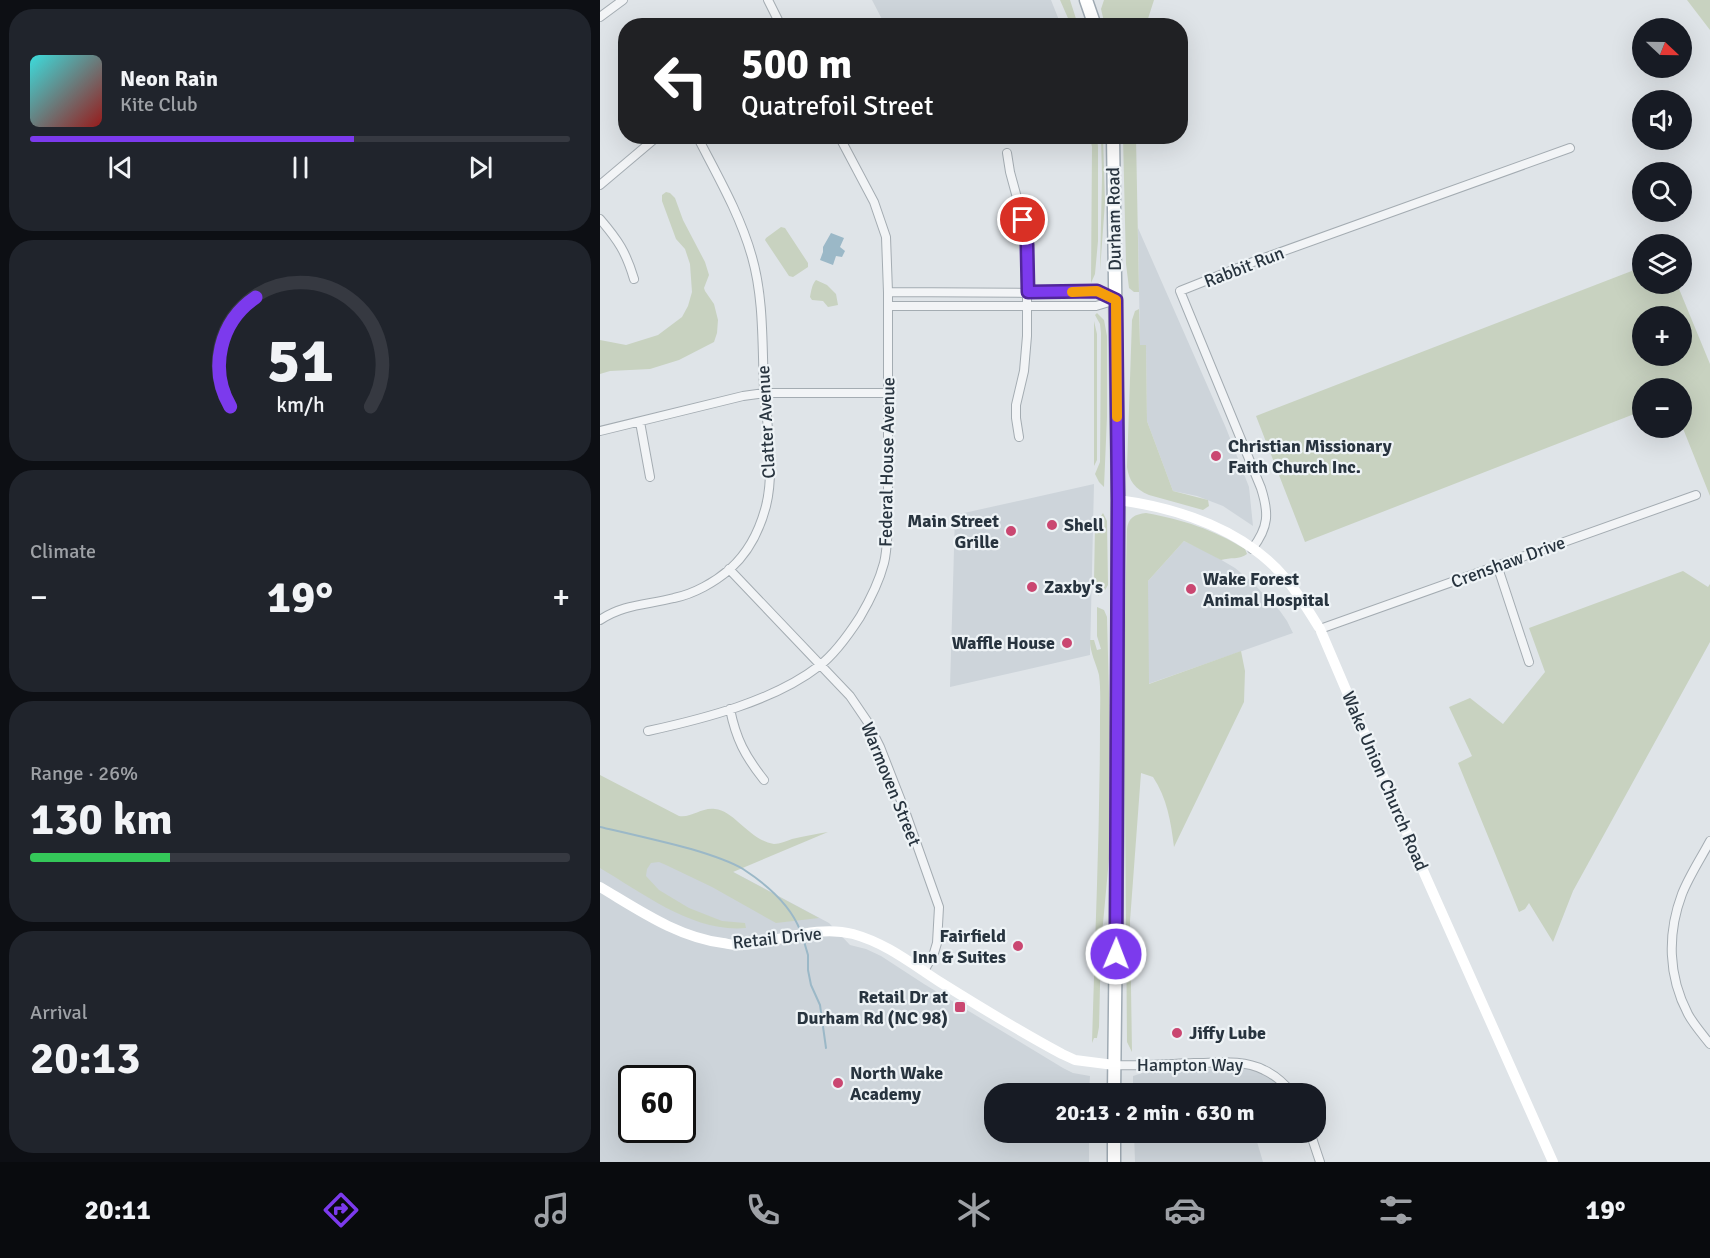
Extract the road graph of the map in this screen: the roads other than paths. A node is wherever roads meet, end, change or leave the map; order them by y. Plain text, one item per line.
1 (623, 0) edge
2 (768, 0) edge
3 (1086, 0) edge
4 (600, 17) edge
5 (778, 18) edge
6 (1092, 18) edge
7 (649, 144) edge
8 (701, 144) edge
9 (843, 144) edge
10 (1113, 144) edge
11 (1570, 148) dead end
12 (1007, 153) dead end
13 (600, 186) edge
14 (600, 219) edge
15 (634, 279) dead end
16 (888, 292) junction
17 (1028, 292) junction
18 (1116, 300) junction
19 (888, 306) junction
20 (1028, 307) junction
21 (765, 393) junction
22 (889, 393) junction
23 (640, 422) junction
24 (600, 432) edge
25 (1019, 437) dead end
26 (650, 477) dead end
27 (1696, 495) dead end
28 (1118, 500) junction
29 (1252, 549) junction
30 (1497, 565) junction
31 (729, 569) junction
32 (600, 620) edge
33 (1320, 629) junction
34 (1529, 662) dead end
35 (821, 665) junction
36 (730, 709) junction
37 (648, 730) dead end
38 (764, 780) dead end
39 (1710, 841) edge
40 (600, 887) edge
41 (924, 971) junction
42 (1710, 1044) edge
43 (1114, 1065) junction
44 (1114, 1083) edge
45 (1281, 1083) edge
46 (1114, 1143) edge
47 (1314, 1143) edge
48 (1114, 1162) edge
49 (1320, 1162) edge
50 (1553, 1162) edge

1 - 4 street
2 - 5 street
3 - 6 main road
7 - 13 street
8 - 21 street, Clatter Avenue
9 - 16 street, Federal House Avenue
10 - 18 main road, Durham Road
11 - 29 street, Rabbit Run
12 - 17 street
14 - 15 street
16 - 17 street
16 - 19 street, Federal House Avenue
17 - 18 street
17 - 20 street
18 - 20 street
18 - 28 main road, Durham Road
19 - 20 street
19 - 22 street, Federal House Avenue
20 - 25 street
21 - 22 street
21 - 23 street
21 - 31 street, Clatter Avenue
22 - 35 street, Federal House Avenue
23 - 24 street
23 - 26 street
27 - 30 street, Crenshaw Drive
28 - 29 street, Wake Union Church Road
28 - 43 main road, Durham Road
29 - 33 street, Wake Union Church Road
30 - 33 street, Crenshaw Drive
30 - 34 street
31 - 32 street, Clatter Avenue
31 - 35 street, Warmoven Street
33 - 50 street, Wake Union Church Road
35 - 36 street, Federal House Avenue
35 - 41 street, Warmoven Street
36 - 37 street, Federal House Avenue
36 - 38 street
39 - 42 street
40 - 41 street, Retail Drive
41 - 43 street, Retail Drive
43 - 44 main road, Durham Road
43 - 45 street, Hampton Way
46 - 48 main road
47 - 49 street

